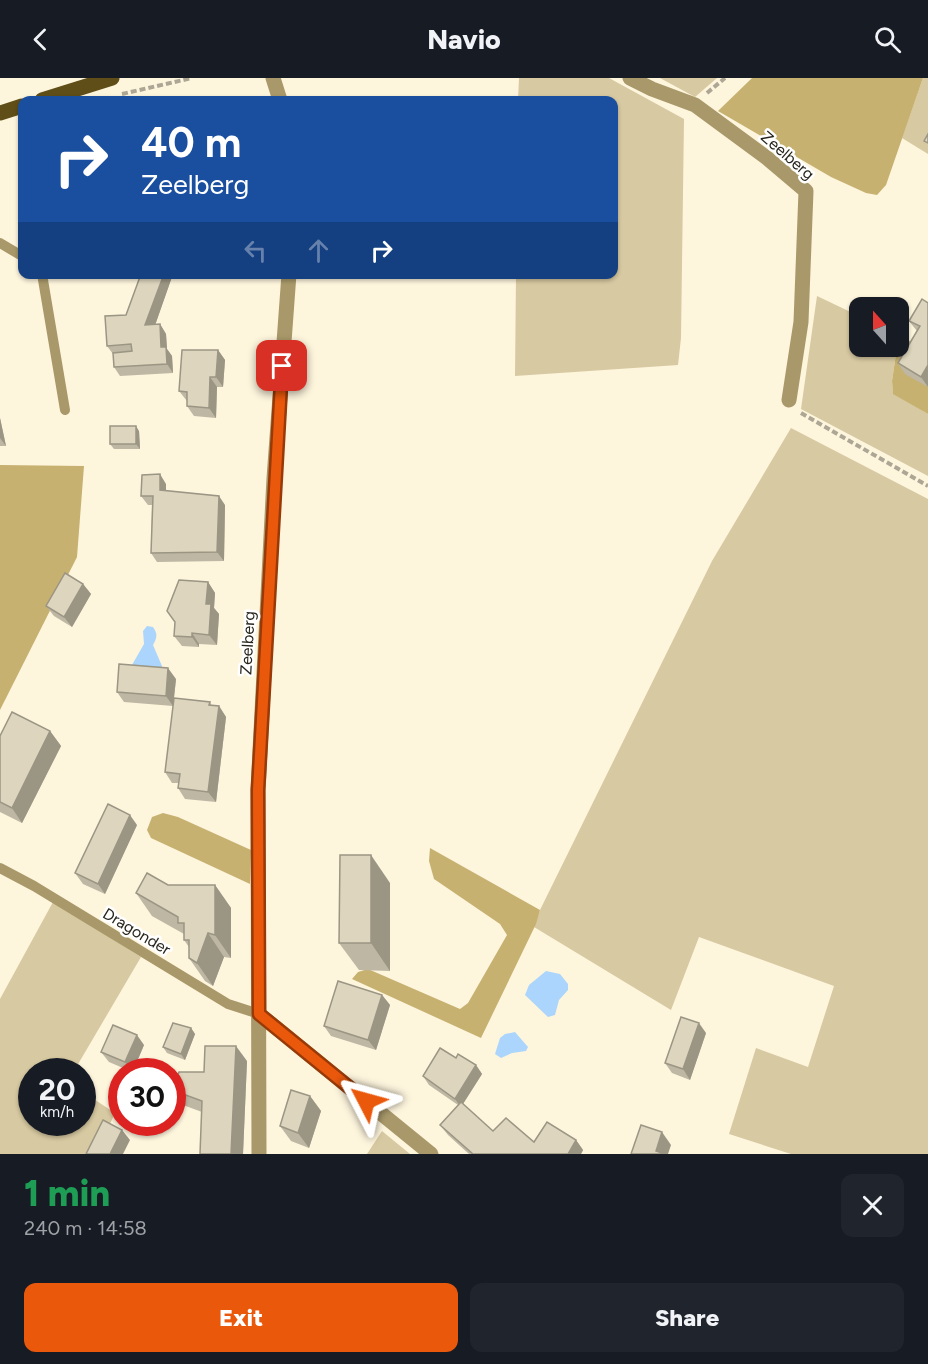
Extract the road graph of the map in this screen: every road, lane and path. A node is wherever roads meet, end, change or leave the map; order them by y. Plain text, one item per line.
1 (112, 78) edge
2 (192, 78) edge
3 (630, 78) edge
4 (275, 79) edge
5 (55, 96) edge
6 (116, 96) edge
7 (279, 96) edge
8 (18, 107) edge
9 (0, 113) edge
10 (0, 243) edge
11 (18, 254) edge
12 (43, 279) edge
13 (289, 279) edge
14 (789, 400) joint
15 (65, 410) dead end
16 (928, 486) edge
17 (0, 868) edge
18 (259, 1014) junction
19 (259, 1154) edge
20 (431, 1154) edge

1 - 5 main road
2 - 6 path
3 - 14 street, Zeelberg
4 - 7 street
8 - 9 main road
10 - 11 lane
12 - 15 lane
13 - 18 street, Zeelberg
14 - 16 path
17 - 18 lane, Dragonder
18 - 19 street, Zeelberg
18 - 20 street

